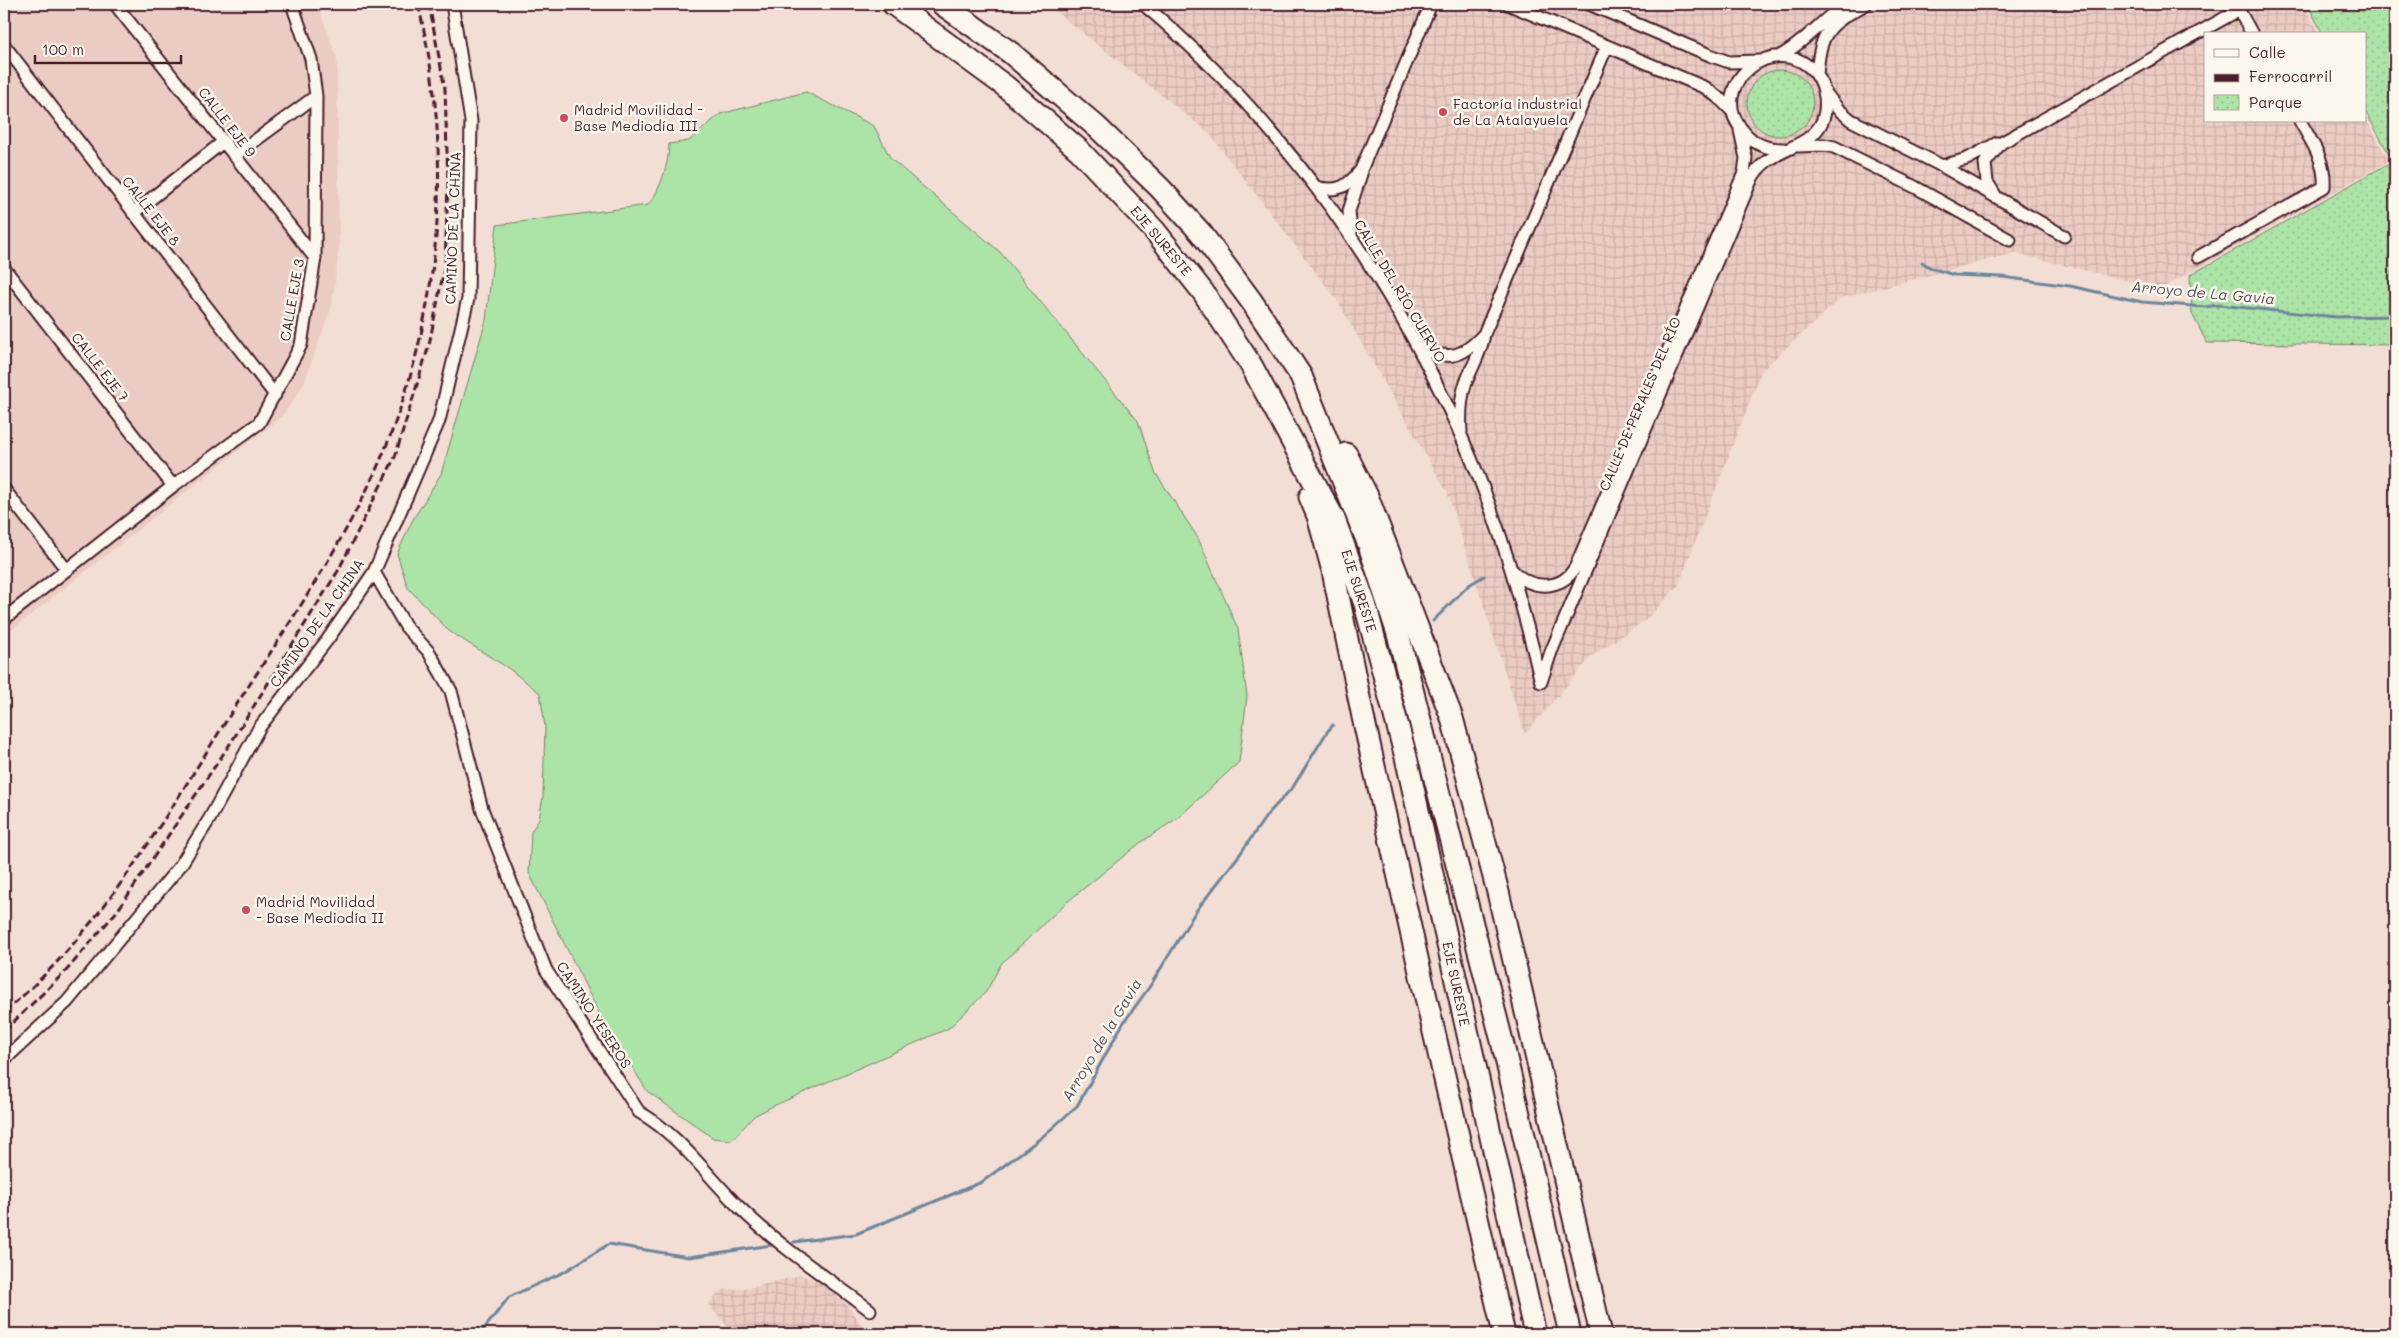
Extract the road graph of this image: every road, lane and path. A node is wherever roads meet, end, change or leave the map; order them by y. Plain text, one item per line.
1 (115, 4) edge
2 (292, 4) edge
3 (452, 4) edge
4 (893, 4) edge
5 (942, 4) edge
6 (1142, 4) edge
7 (1431, 4) edge
8 (1508, 4) edge
9 (1589, 4) edge
10 (1846, 4) edge
11 (1866, 4) edge
12 (2237, 7) edge
13 (2251, 32) edge
14 (4, 45) edge
15 (1606, 46) junction
16 (1780, 56) junction
17 (1760, 60) junction
18 (1817, 76) junction
19 (1824, 91) junction
20 (316, 96) junction
21 (1733, 112) junction
22 (2301, 122) edge
23 (1740, 128) junction
24 (223, 142) junction
25 (2001, 143) junction
26 (1789, 148) junction
27 (234, 156) junction
28 (1942, 166) junction
29 (1361, 170) junction
30 (1316, 187) junction
31 (1995, 195) junction
32 (133, 213) junction
33 (2064, 236) dead end
34 (1352, 237) junction
35 (2010, 240) dead end
36 (2198, 257) dead end
37 (315, 258) junction
38 (4, 268) edge
39 (1484, 334) junction
40 (1418, 346) junction
41 (1301, 376) junction
42 (275, 395) junction
43 (1272, 402) junction
44 (1462, 437) junction
45 (173, 486) junction
46 (4, 489) edge
47 (66, 569) junction
48 (1510, 569) junction
49 (374, 572) junction
50 (4, 619) edge
51 (1541, 682) joint
52 (4, 1060) edge
53 (870, 1310) dead end
54 (1504, 1334) edge
55 (1535, 1334) edge
56 (1570, 1334) edge
57 (1602, 1334) edge

1 - 24 street, CALLE EJE 9
2 - 20 street, CALLE EJE 3
3 - 49 street, CAMINO DE LA CHINA
4 - 43 highway, EJE SURESTE
5 - 41 highway, EJE SURESTE
6 - 30 street, CALLE DEL RÍO CUERVO
7 - 29 street
8 - 15 street
9 - 17 street
10 - 16 street
11 - 18 street
12 - 13 street
12 - 25 street
14 - 32 street, CALLE EJE 8
15 - 21 street
15 - 39 street
16 - 17 street
16 - 18 street
17 - 21 street
18 - 19 street
19 - 26 street
19 - 28 street
20 - 27 street
20 - 37 street, CALLE EJE 3
21 - 23 street
22 - 36 street
23 - 26 street
23 - 48 street, CALLE DE PERALES DEL RÍO
24 - 27 street, CALLE EJE 9
24 - 32 street
25 - 28 street
25 - 31 street
26 - 35 street
26 - 51 street, CALLE DE PERALES DEL RÍO
27 - 37 street, CALLE EJE 9
28 - 31 street
29 - 30 street
29 - 34 street
30 - 34 street, CALLE DEL RÍO CUERVO
31 - 33 street
32 - 42 street, CALLE EJE 8
34 - 40 street, CALLE DEL RÍO CUERVO
37 - 42 street, CALLE EJE 3
38 - 45 street, CALLE EJE 7
39 - 40 street
39 - 44 street
40 - 44 street, CALLE DEL RÍO CUERVO
41 - 56 highway, EJE SURESTE
41 - 57 highway
42 - 45 street, CALLE EJE 3
43 - 54 highway
43 - 55 highway, EJE SURESTE
44 - 48 street, CALLE DEL RÍO CUERVO
45 - 47 street, CALLE EJE 3
46 - 47 street
47 - 50 street, CALLE EJE 3
48 - 51 street, CALLE DEL RÍO CUERVO
49 - 52 street, CAMINO DE LA CHINA
49 - 53 street, CAMINO YESEROS

